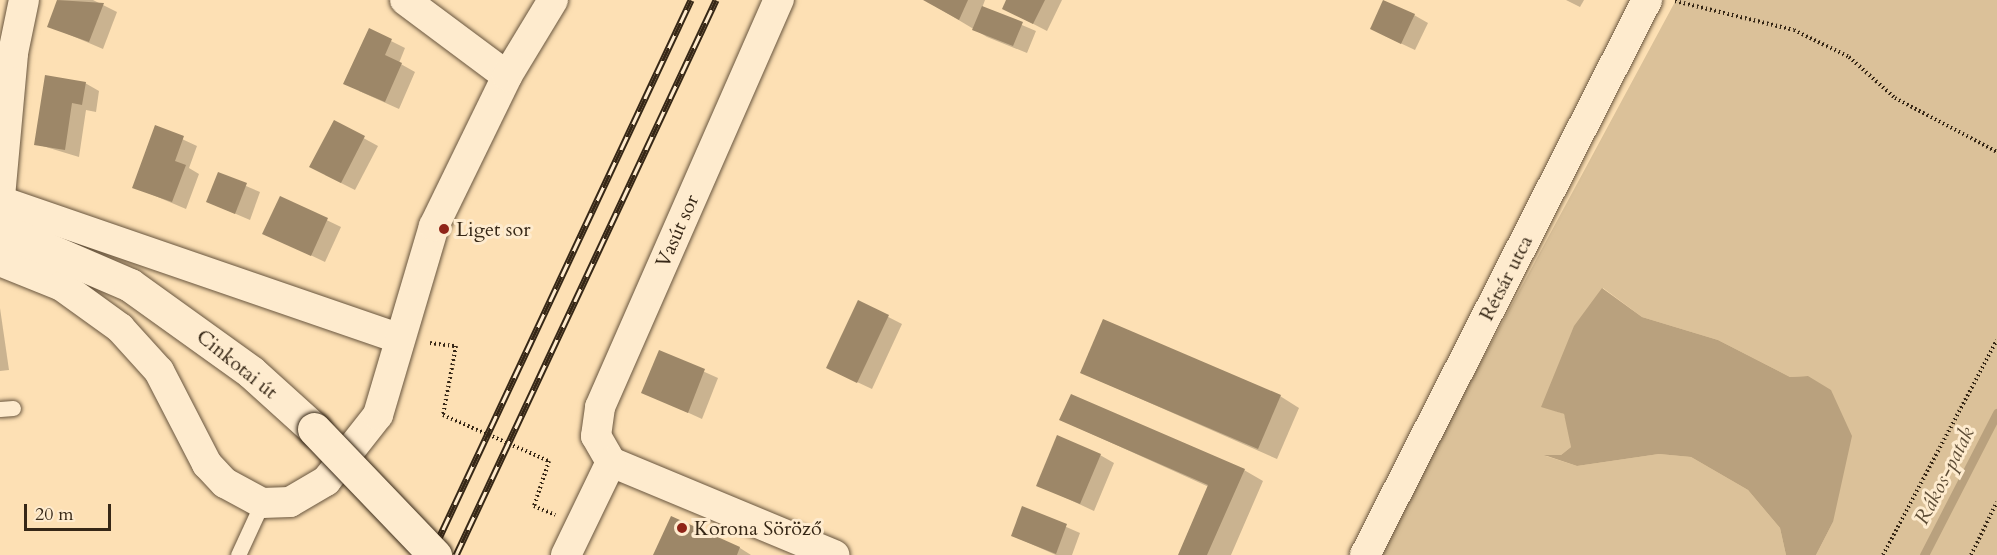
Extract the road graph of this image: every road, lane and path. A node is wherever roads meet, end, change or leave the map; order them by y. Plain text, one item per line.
1 (24, 0) edge
2 (405, 0) edge
3 (553, 0) edge
4 (779, 0) edge
5 (1647, 0) edge
6 (1673, 0) edge
7 (507, 76) junction
8 (1997, 152) edge
9 (0, 199) edge
10 (0, 229) edge
11 (0, 261) edge
12 (410, 340) junction
13 (1997, 340) edge
14 (611, 462) junction
15 (1997, 502) edge
16 (262, 503) junction
17 (580, 526) junction
18 (815, 551) edge
19 (238, 555) edge
20 (435, 555) edge
21 (566, 555) edge
22 (1365, 555) edge
23 (1883, 555) edge
24 (1971, 555) edge

1 - 9 street
2 - 7 street
3 - 7 street
4 - 14 street, Vasút sor
5 - 22 street, Rétsár utca
6 - 8 path
7 - 12 street
9 - 12 street
10 - 20 main road, Cinkotai út, bridge
11 - 16 street
12 - 16 street
12 - 17 path
13 - 23 path
14 - 17 street
14 - 18 street
15 - 24 path
16 - 19 lane
17 - 21 street

